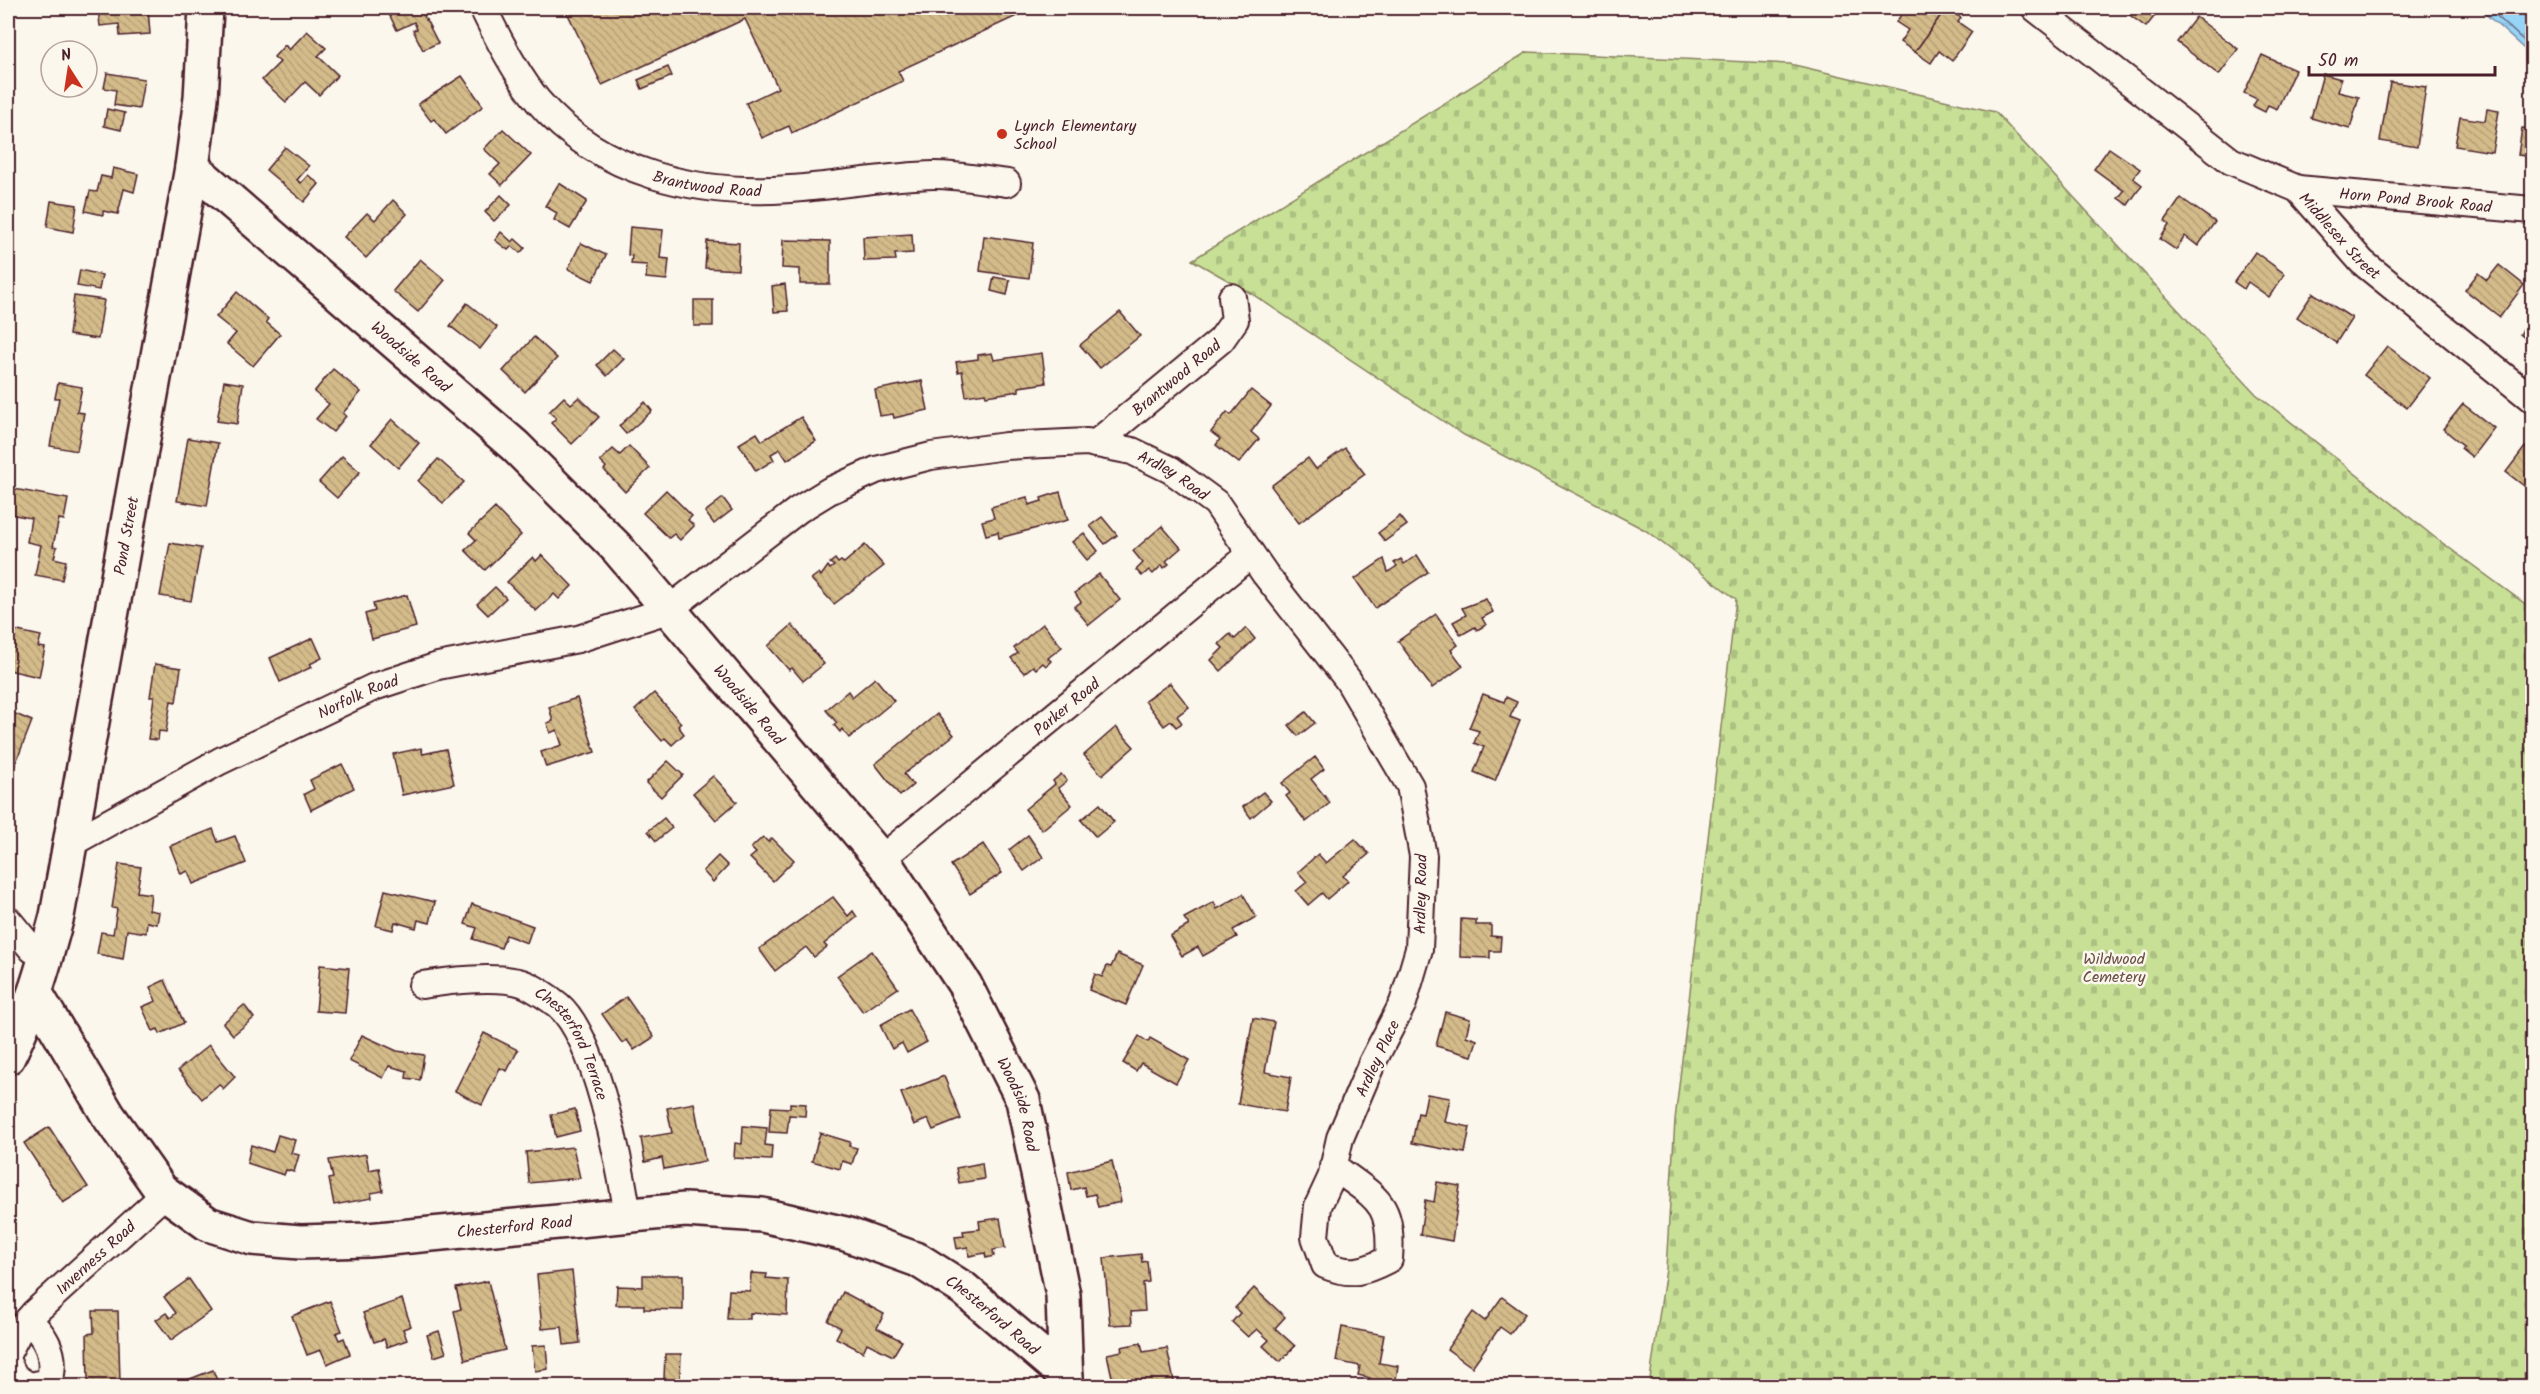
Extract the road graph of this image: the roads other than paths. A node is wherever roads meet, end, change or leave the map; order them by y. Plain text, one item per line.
1 (206, 8) edge
2 (483, 8) edge
3 (2051, 12) edge
4 (192, 167) junction
5 (1006, 183) dead end
6 (2298, 189) junction
7 (2532, 210) edge
8 (1232, 297) dead end
9 (2532, 399) edge
10 (1095, 444) junction
11 (1251, 554) junction
12 (668, 610) junction
13 (70, 844) junction
14 (881, 859) junction
15 (8, 920) edge
16 (32, 949) dead end
17 (1419, 949) joint
18 (423, 985) dead end
19 (36, 994) junction
20 (8, 1057) edge
21 (1334, 1166) dead end
22 (165, 1194) junction
23 (628, 1215) junction
24 (27, 1320) junction
25 (8, 1352) edge
26 (8, 1364) edge
27 (1066, 1381) edge
28 (30, 1386) edge

1 - 4 street, Pond Street
2 - 5 street, Brantwood Road
3 - 6 street, Middlesex Street
4 - 12 street, Woodside Road
4 - 13 street, Pond Street
6 - 7 street, Horn Pond Brook Road
6 - 9 street, Middlesex Street
8 - 10 street, Brantwood Road
10 - 11 street, Ardley Road
10 - 12 street, Ardley Road
11 - 14 street, Parker Road
11 - 17 street, Ardley Road
12 - 13 street, Norfolk Road
12 - 14 street, Woodside Road
13 - 19 street, Pond Street
14 - 27 street, Woodside Road
15 - 16 street
17 - 21 street, Ardley Place
18 - 23 street, Chesterford Terrace
19 - 20 street, Pond Street
19 - 22 street, Chesterford Road
22 - 23 street, Chesterford Road
22 - 24 street, Inverness Road
23 - 27 street, Chesterford Road
24 - 25 street, Inverness Road
24 - 28 street
26 - 28 street

